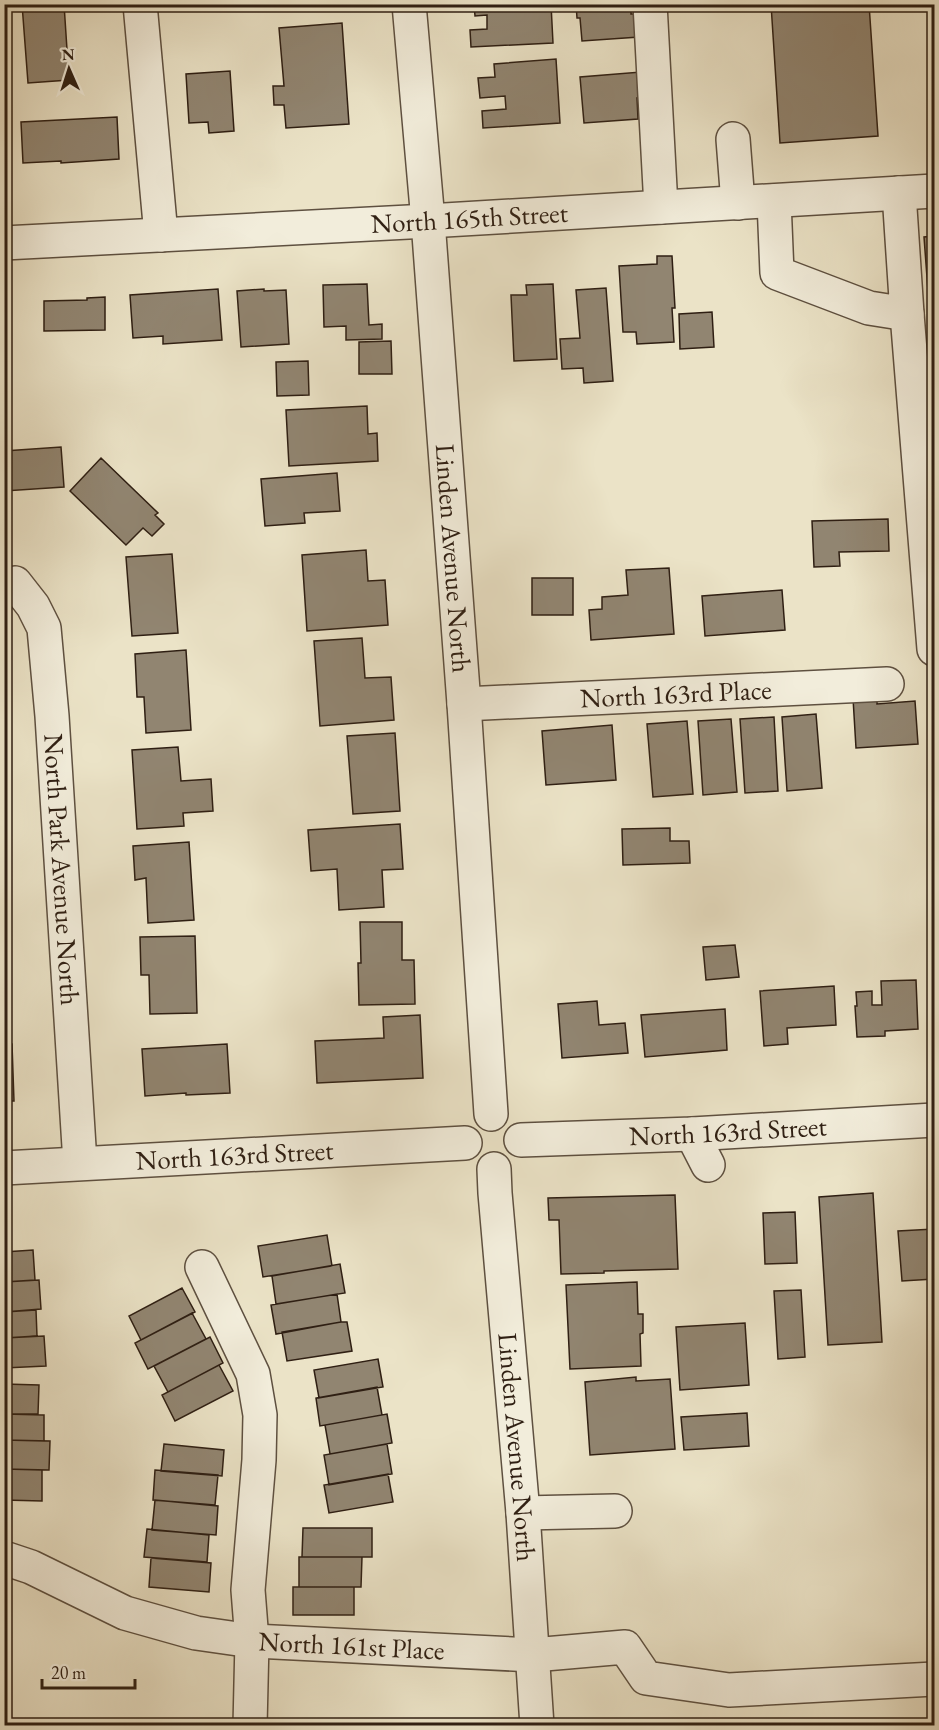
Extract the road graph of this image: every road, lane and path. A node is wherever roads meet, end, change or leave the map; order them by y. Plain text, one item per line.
1 (140, 4) edge
2 (409, 4) edge
3 (650, 4) edge
4 (733, 139) dead end
5 (934, 191) edge
6 (899, 193) junction
7 (774, 201) junction
8 (738, 203) junction
9 (661, 207) junction
10 (428, 221) junction
11 (160, 235) junction
12 (4, 243) edge
13 (907, 314) junction
14 (15, 583) dead end
15 (934, 649) edge
16 (887, 684) dead end
17 (464, 704) junction
18 (491, 1114) junction
19 (934, 1120) edge
20 (692, 1134) junction
21 (520, 1140) junction
22 (465, 1143) junction
23 (80, 1163) junction
24 (708, 1165) dead end
25 (4, 1168) edge
26 (494, 1169) junction
27 (202, 1267) dead end
28 (615, 1511) dead end
29 (523, 1513) junction
30 (4, 1558) edge
31 (252, 1641) junction
32 (533, 1655) junction
33 (934, 1679) edge
34 (250, 1725) edge
35 (537, 1725) edge

1 - 11 street
2 - 10 street, Linden Avenue North
3 - 9 street
4 - 8 street
5 - 6 street, North 165th Street
6 - 7 street, North 165th Street
6 - 13 street
7 - 8 street, North 165th Street
7 - 13 street
8 - 9 street, North 165th Street
9 - 10 street, North 165th Street
10 - 11 street, North 165th Street
10 - 17 street, Linden Avenue North
11 - 12 street, North 165th Street
13 - 15 street
14 - 23 street, North Park Avenue North
16 - 17 street, North 163rd Place
17 - 18 street, Linden Avenue North
18 - 21 street
18 - 22 street
19 - 20 street, North 163rd Street
20 - 21 street, North 163rd Street
20 - 24 street
21 - 26 street
22 - 23 street, North 163rd Street
22 - 26 street
23 - 25 street, North 163rd Street
26 - 29 street, Linden Avenue North
27 - 31 street
28 - 29 street
29 - 32 street, Linden Avenue North
30 - 31 street, North 161st Place
31 - 32 street, North 161st Place
31 - 34 street
32 - 33 street, North 161st Place
32 - 35 street, Linden Avenue North

